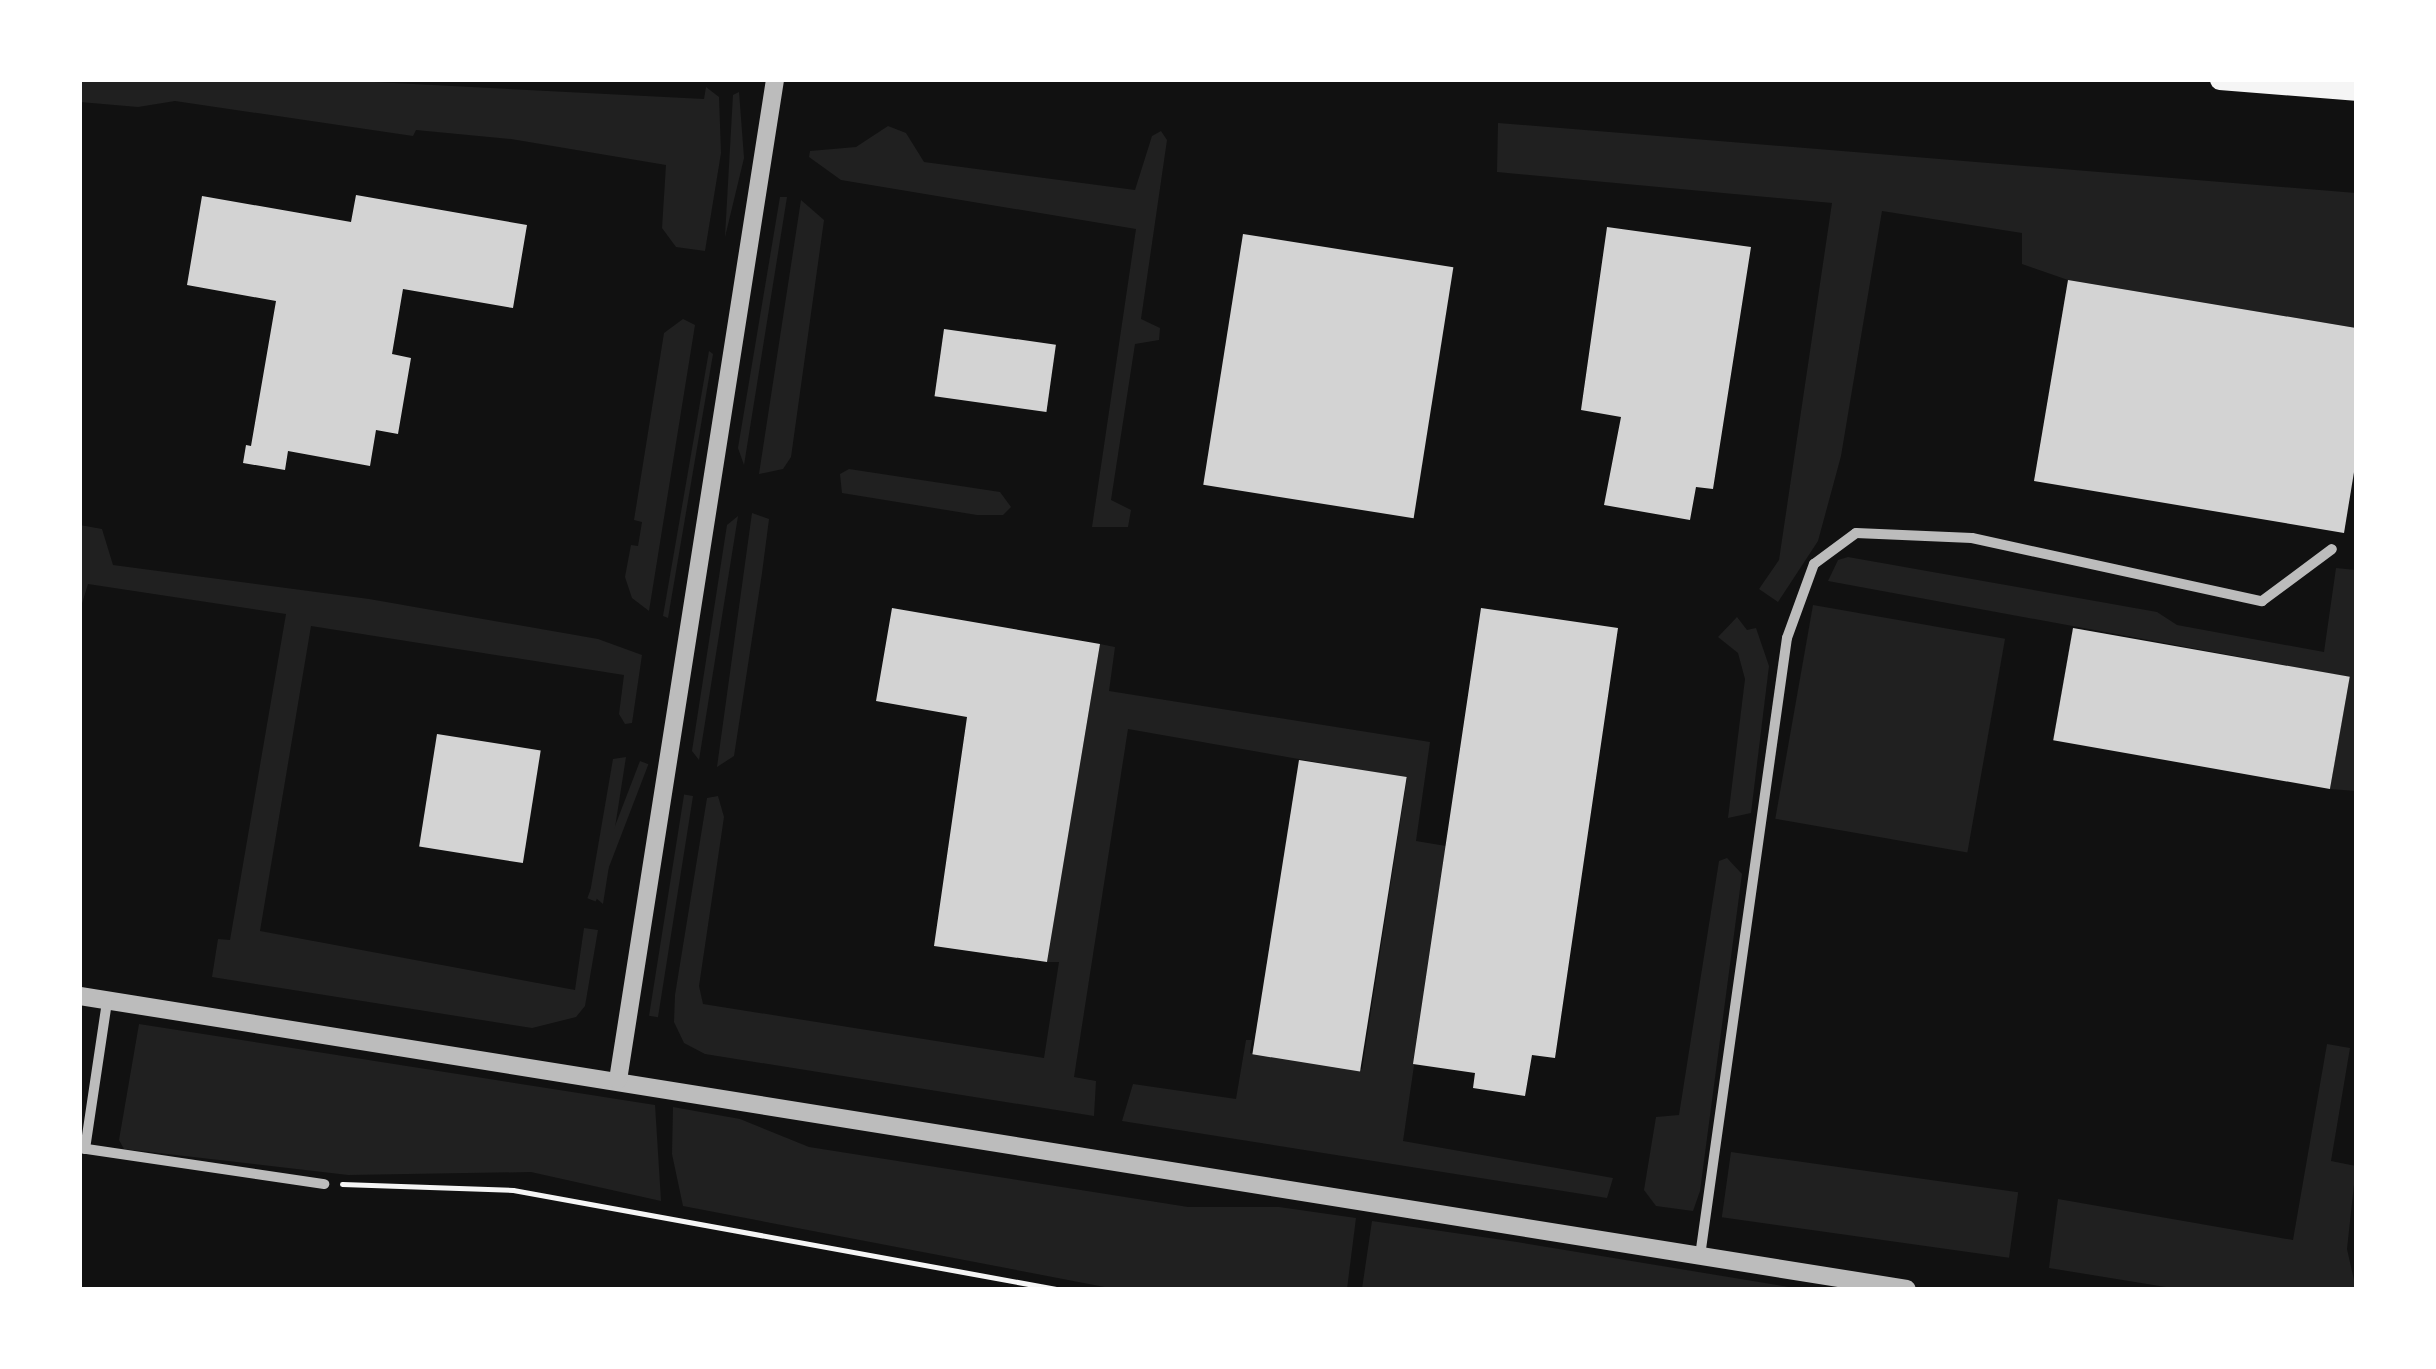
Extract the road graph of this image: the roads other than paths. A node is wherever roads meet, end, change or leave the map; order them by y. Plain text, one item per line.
1 (775, 80) edge
2 (2220, 80) edge
3 (2356, 91) edge
4 (2332, 549) dead end
5 (80, 996) edge
6 (107, 1001) junction
7 (618, 1080) junction
8 (83, 1148) edge
9 (324, 1184) road end
10 (1700, 1256) junction
11 (1907, 1289) edge

1 - 7 street
2 - 3 main road
4 - 10 street
5 - 6 street
6 - 7 street
6 - 8 street
7 - 10 street
8 - 9 street
10 - 11 street

